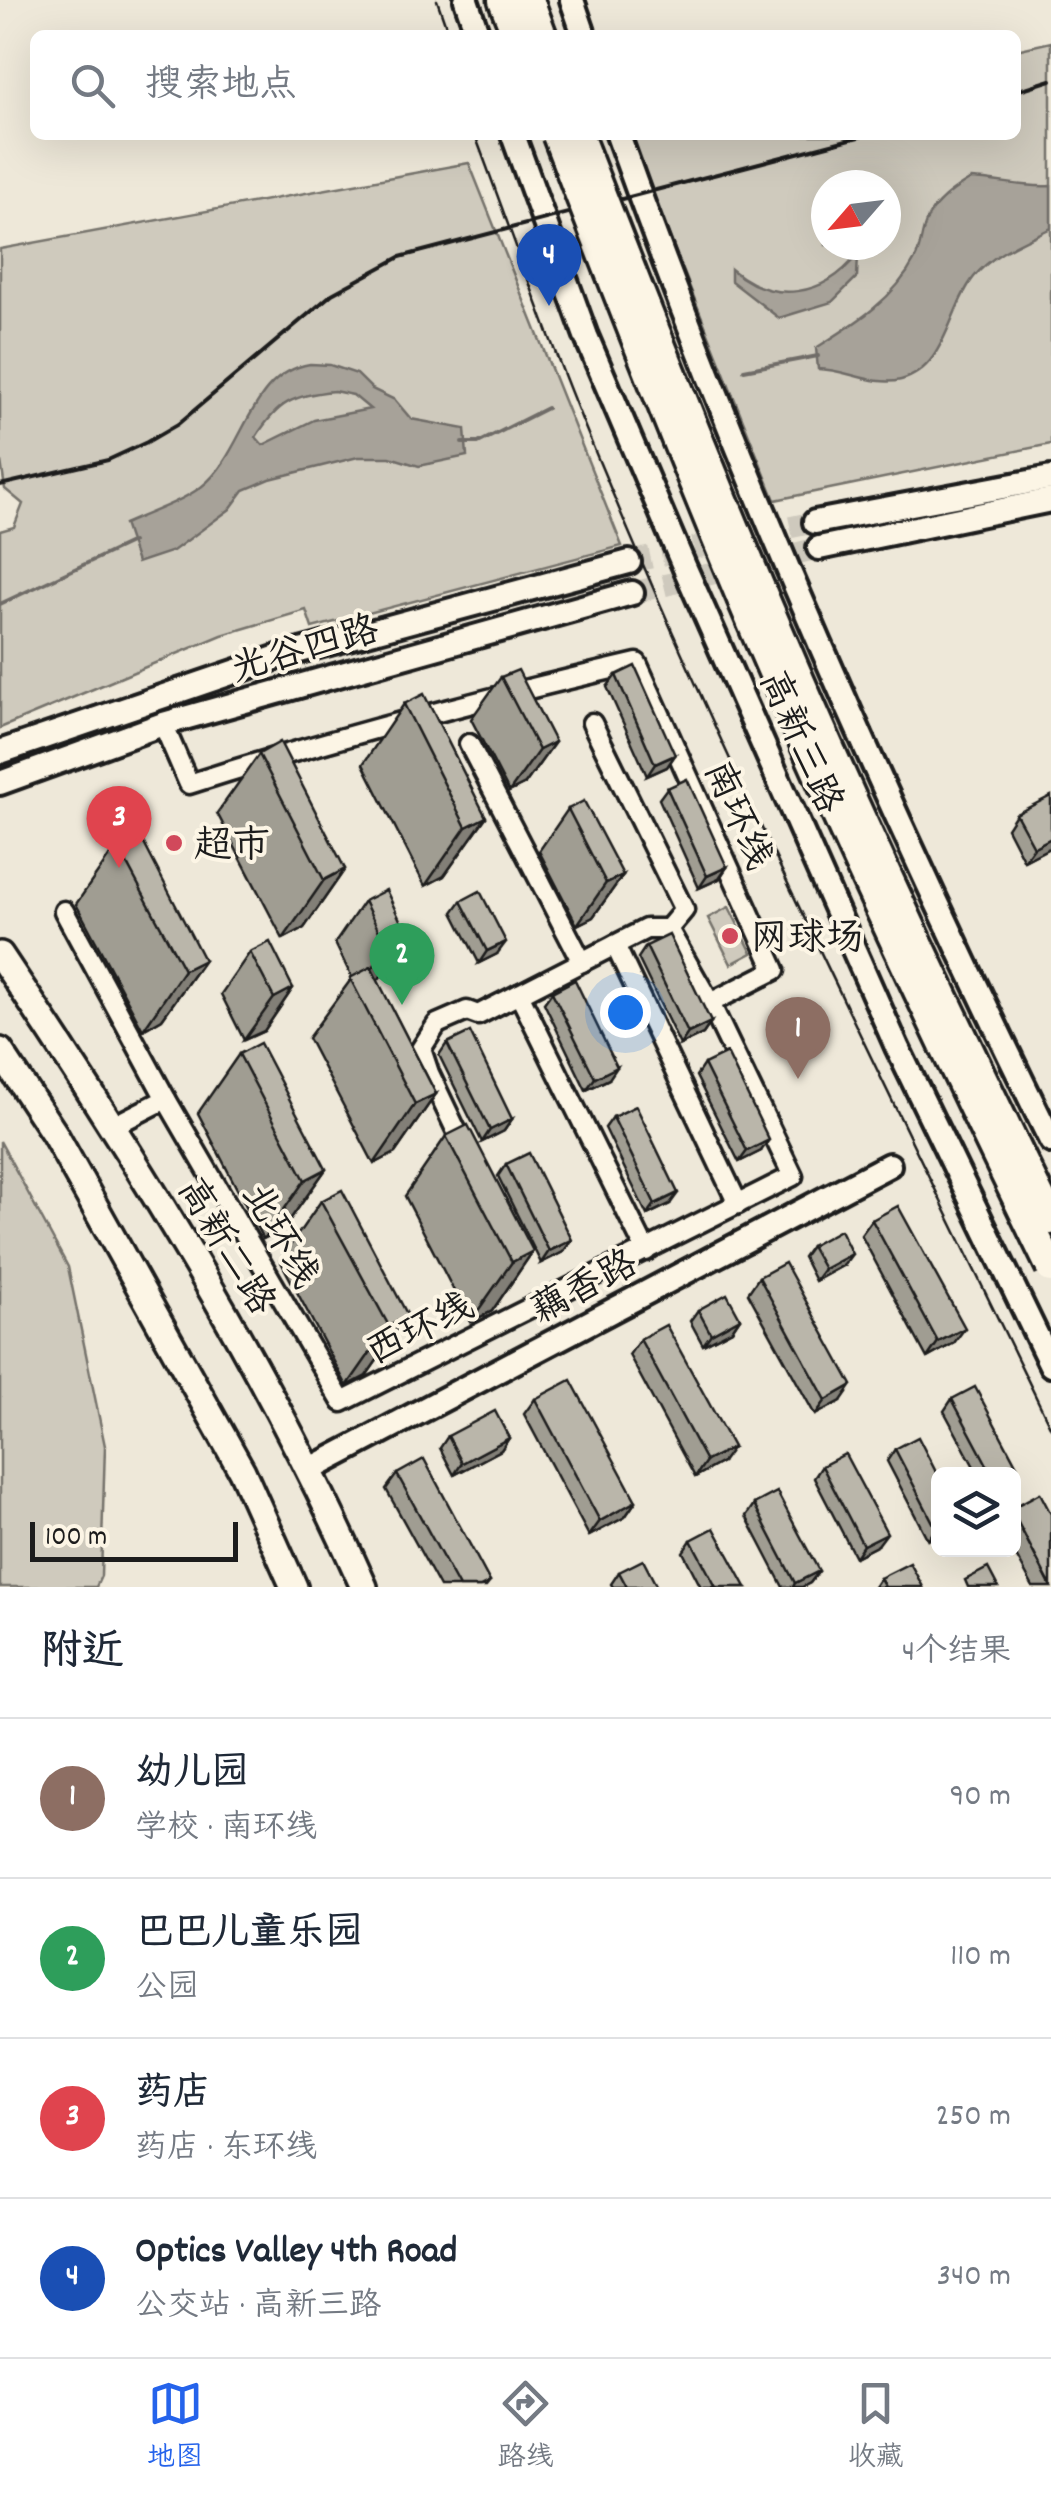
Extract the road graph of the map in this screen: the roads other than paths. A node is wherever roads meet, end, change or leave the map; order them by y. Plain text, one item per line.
1 (466, 0) edge
2 (505, 0) edge
3 (532, 0) edge
4 (572, 0) edge
5 (476, 30) edge
6 (517, 30) edge
7 (541, 30) edge
8 (582, 30) edge
9 (515, 140) edge
10 (559, 140) edge
11 (580, 140) edge
12 (620, 140) edge
13 (1051, 478) edge
14 (1051, 500) edge
15 (814, 522) tunnel mouth
16 (819, 548) tunnel mouth
17 (629, 562) tunnel mouth
18 (632, 593) tunnel mouth
19 (592, 723) dead end
20 (162, 724) junction
21 (468, 744) dead end
22 (0, 752) edge
23 (0, 783) edge
24 (64, 911) dead end
25 (668, 929) junction
26 (614, 945) junction
27 (0, 955) edge
28 (582, 962) junction
29 (519, 994) junction
30 (710, 1003) junction
31 (0, 1052) edge
32 (166, 1099) junction
33 (112, 1126) junction
34 (1051, 1140) edge
35 (889, 1165) dead end
36 (475, 1168) edge
37 (738, 1204) junction
38 (1051, 1220) edge
39 (646, 1252) junction
40 (1051, 1268) edge
41 (1051, 1366) edge
42 (342, 1402) joint
43 (311, 1469) junction
44 (294, 1587) edge
45 (364, 1587) edge

1 - 5 main road
2 - 6 highway
3 - 7 highway
4 - 8 main road
9 - 41 main road, 高新三路
10 - 40 highway, 高新三路, bridge
11 - 38 highway, 高新三路, bridge
12 - 34 main road, 高新三路
13 - 15 main road
14 - 16 main road
17 - 22 main road, 光谷四路
18 - 20 main road, 光谷四路
19 - 25 street
20 - 23 main road, 光谷四路
20 - 30 street, 南环线
21 - 28 street
24 - 32 street, 北环线
25 - 26 street
25 - 30 street
26 - 28 street
26 - 37 street
27 - 33 main road, 高新二路
28 - 29 street
29 - 36 street
29 - 39 street
30 - 37 street, 西环线
31 - 44 main road
32 - 33 street
32 - 42 street, 北环线
33 - 43 main road, 高新二路
35 - 43 main road, 藕香路
37 - 39 street, 西环线
39 - 42 street, 西环线
43 - 45 main road, 高新二路

